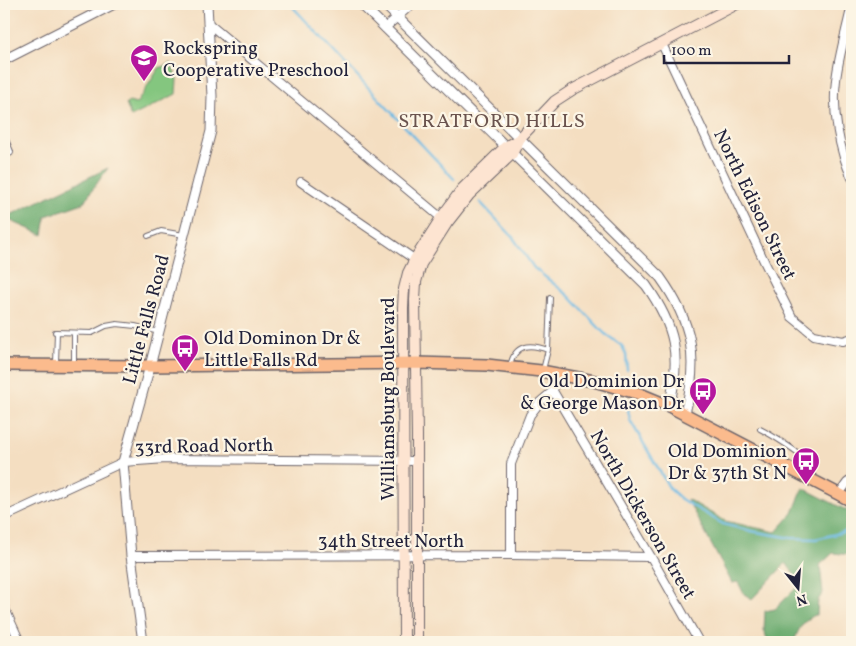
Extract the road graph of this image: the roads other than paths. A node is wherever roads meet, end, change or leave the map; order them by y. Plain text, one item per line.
1 (114, 4) edge
2 (207, 4) edge
3 (361, 4) edge
4 (384, 4) edge
5 (412, 4) edge
6 (723, 4) edge
7 (737, 4) edge
8 (852, 4) edge
9 (104, 6) edge
10 (397, 17) junction
11 (703, 22) junction
12 (208, 24) junction
13 (385, 28) junction
14 (662, 44) junction
15 (4, 60) edge
16 (519, 139) junction
17 (4, 140) edge
18 (508, 150) junction
19 (9, 152) dead end
20 (852, 178) edge
21 (301, 182) dead end
22 (444, 220) junction
23 (184, 235) junction
24 (148, 236) dead end
25 (418, 261) junction
26 (550, 298) dead end
27 (74, 332) junction
28 (159, 332) junction
29 (852, 338) edge
30 (548, 350) junction
31 (404, 363) junction
32 (417, 363) junction
33 (4, 365) edge
34 (56, 365) junction
35 (74, 366) junction
36 (150, 366) junction
37 (510, 367) junction
38 (543, 372) junction
39 (556, 374) junction
40 (553, 391) junction
41 (669, 406) junction
42 (685, 413) junction
43 (760, 429) dead end
44 (404, 461) junction
45 (417, 461) junction
46 (123, 462) junction
47 (852, 479) edge
48 (814, 482) junction
49 (839, 494) junction
50 (852, 501) edge
51 (4, 517) edge
52 (512, 555) junction
53 (131, 556) junction
54 (418, 556) junction
55 (404, 557) junction
56 (651, 557) junction
57 (4, 607) edge
58 (20, 642) edge
59 (143, 642) edge
60 (404, 642) edge
61 (417, 642) edge
62 (699, 642) edge

1 - 9 street
2 - 12 street, Little Falls Road
3 - 13 street
4 - 10 street
5 - 10 street
6 - 11 main road, Williamsburg Boulevard
7 - 11 main road, Williamsburg Boulevard
8 - 20 street
9 - 15 street
10 - 13 street
10 - 16 street
11 - 14 main road, Williamsburg Boulevard
12 - 22 street
12 - 23 street, Little Falls Road
13 - 18 street
14 - 16 main road, Williamsburg Boulevard
14 - 29 street, North Edison Street
16 - 18 main road, Williamsburg Boulevard
16 - 42 street
17 - 19 street
18 - 22 main road, Williamsburg Boulevard
18 - 41 street
21 - 25 street
22 - 25 main road, Williamsburg Boulevard
23 - 24 lane
23 - 28 street, Little Falls Road
25 - 31 main road, Williamsburg Boulevard
25 - 32 main road, Williamsburg Boulevard
26 - 30 lane
27 - 28 lane
27 - 34 lane
27 - 35 lane
28 - 36 street, Little Falls Road
30 - 37 lane
30 - 38 lane
31 - 32 main road
31 - 36 main road
31 - 44 main road, Williamsburg Boulevard
32 - 37 main road
32 - 45 main road, Williamsburg Boulevard
33 - 34 main road
34 - 35 main road
35 - 36 main road
36 - 46 street, Little Falls Road
37 - 38 main road
38 - 39 main road
39 - 40 street
39 - 41 main road
40 - 52 street
40 - 56 street, North Dickerson Street
41 - 42 main road
42 - 48 main road
43 - 48 lane
44 - 45 street, 33rd Road North
44 - 46 street, 33rd Road North
44 - 55 main road, Williamsburg Boulevard
45 - 54 main road, Williamsburg Boulevard
46 - 51 street, 33rd Road North
46 - 53 street, Little Falls Road
47 - 49 street
48 - 49 main road
49 - 50 main road
52 - 54 street, 34th Street North
52 - 56 street, 34th Street North
53 - 55 street, 34th Street North
53 - 59 street, Little Falls Road
54 - 55 street, 34th Street North
54 - 61 main road, Williamsburg Boulevard
55 - 60 main road, Williamsburg Boulevard
56 - 62 street, North Dickerson Street
57 - 58 street

